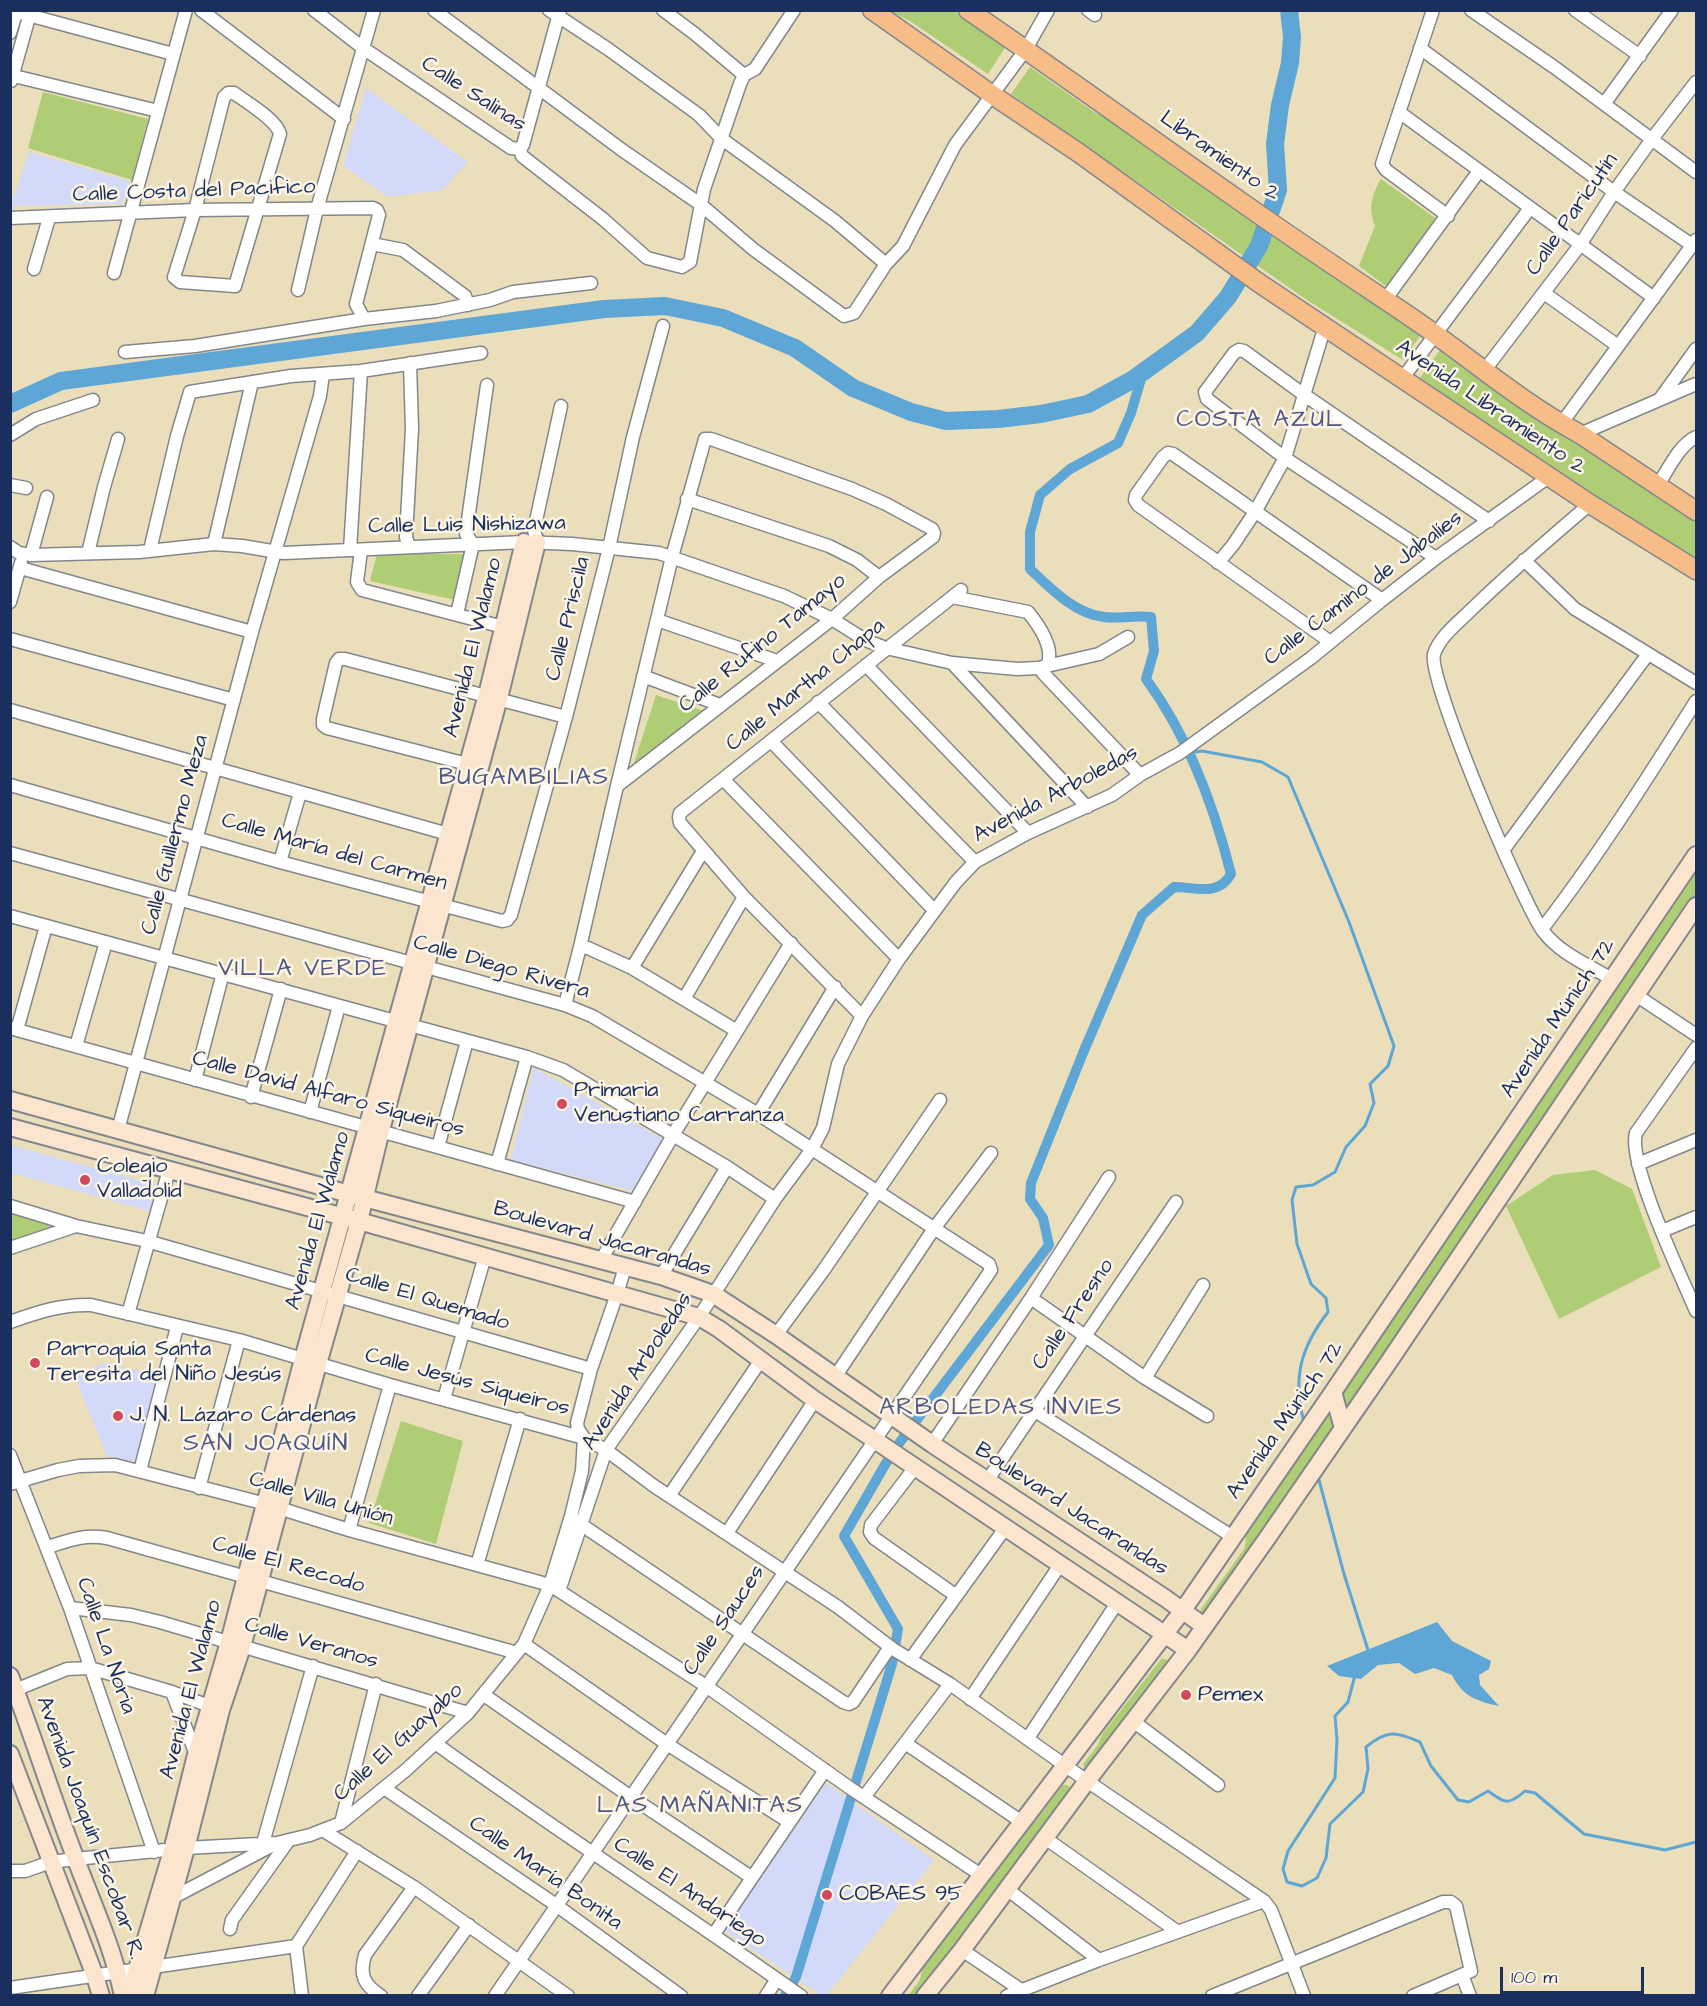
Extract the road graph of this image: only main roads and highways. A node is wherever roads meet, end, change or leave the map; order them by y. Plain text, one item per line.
1 (872, 10) edge
2 (968, 10) edge
3 (1439, 337) joint
4 (1696, 511) edge
5 (532, 538) road end
6 (1696, 570) edge
7 (1696, 855) edge
8 (1696, 906) edge
9 (10, 1100) edge
10 (10, 1127) edge
11 (357, 1196) junction
12 (351, 1219) junction
13 (1333, 1392) junction
14 (1310, 1424) junction
15 (1340, 1433) junction
16 (1183, 1610) junction
17 (1204, 1626) junction
18 (1164, 1635) junction
19 (1188, 1650) junction
20 (12, 1686) edge
21 (215, 1709) junction
22 (10, 1754) edge
23 (179, 1850) junction
24 (145, 1970) junction
25 (101, 1995) edge
26 (123, 1995) edge
27 (129, 1995) edge
28 (145, 1995) edge
29 (890, 1995) edge
30 (925, 1995) edge

1 - 6 main road, Avenida Libramiento 2
2 - 3 main road, Libramiento 2
3 - 4 main road, Avenida Libramiento 2
5 - 11 main road, Avenida El Walamo
7 - 13 main road, Avenida Múnich 72
8 - 15 main road
9 - 11 main road, Boulevard Jacarandas
10 - 12 main road, Boulevard Jacarandas
11 - 12 main road, Avenida El Walamo
11 - 16 main road, Boulevard Jacarandas
12 - 18 main road, Boulevard Jacarandas
12 - 21 main road, Avenida El Walamo
13 - 14 main road, Avenida Múnich 72
13 - 15 main road
14 - 15 main road
14 - 16 main road, Avenida Múnich 72
15 - 17 main road
16 - 17 main road, Boulevard Jacarandas
16 - 18 main road, Avenida Múnich 72
17 - 19 main road
18 - 19 main road, Boulevard Jacarandas
18 - 29 main road, Avenida Múnich 72
19 - 30 main road
20 - 26 main road, Avenida Joaquín Escobar R.
21 - 23 main road, Avenida El Walamo
21 - 23 main road, Avenida El Walamo
22 - 25 main road, Avenida Joaquín Escobar R.
23 - 24 main road, Avenida El Walamo
23 - 24 main road, Avenida El Walamo
24 - 27 main road, Avenida El Walamo
24 - 28 main road, Avenida El Walamo

